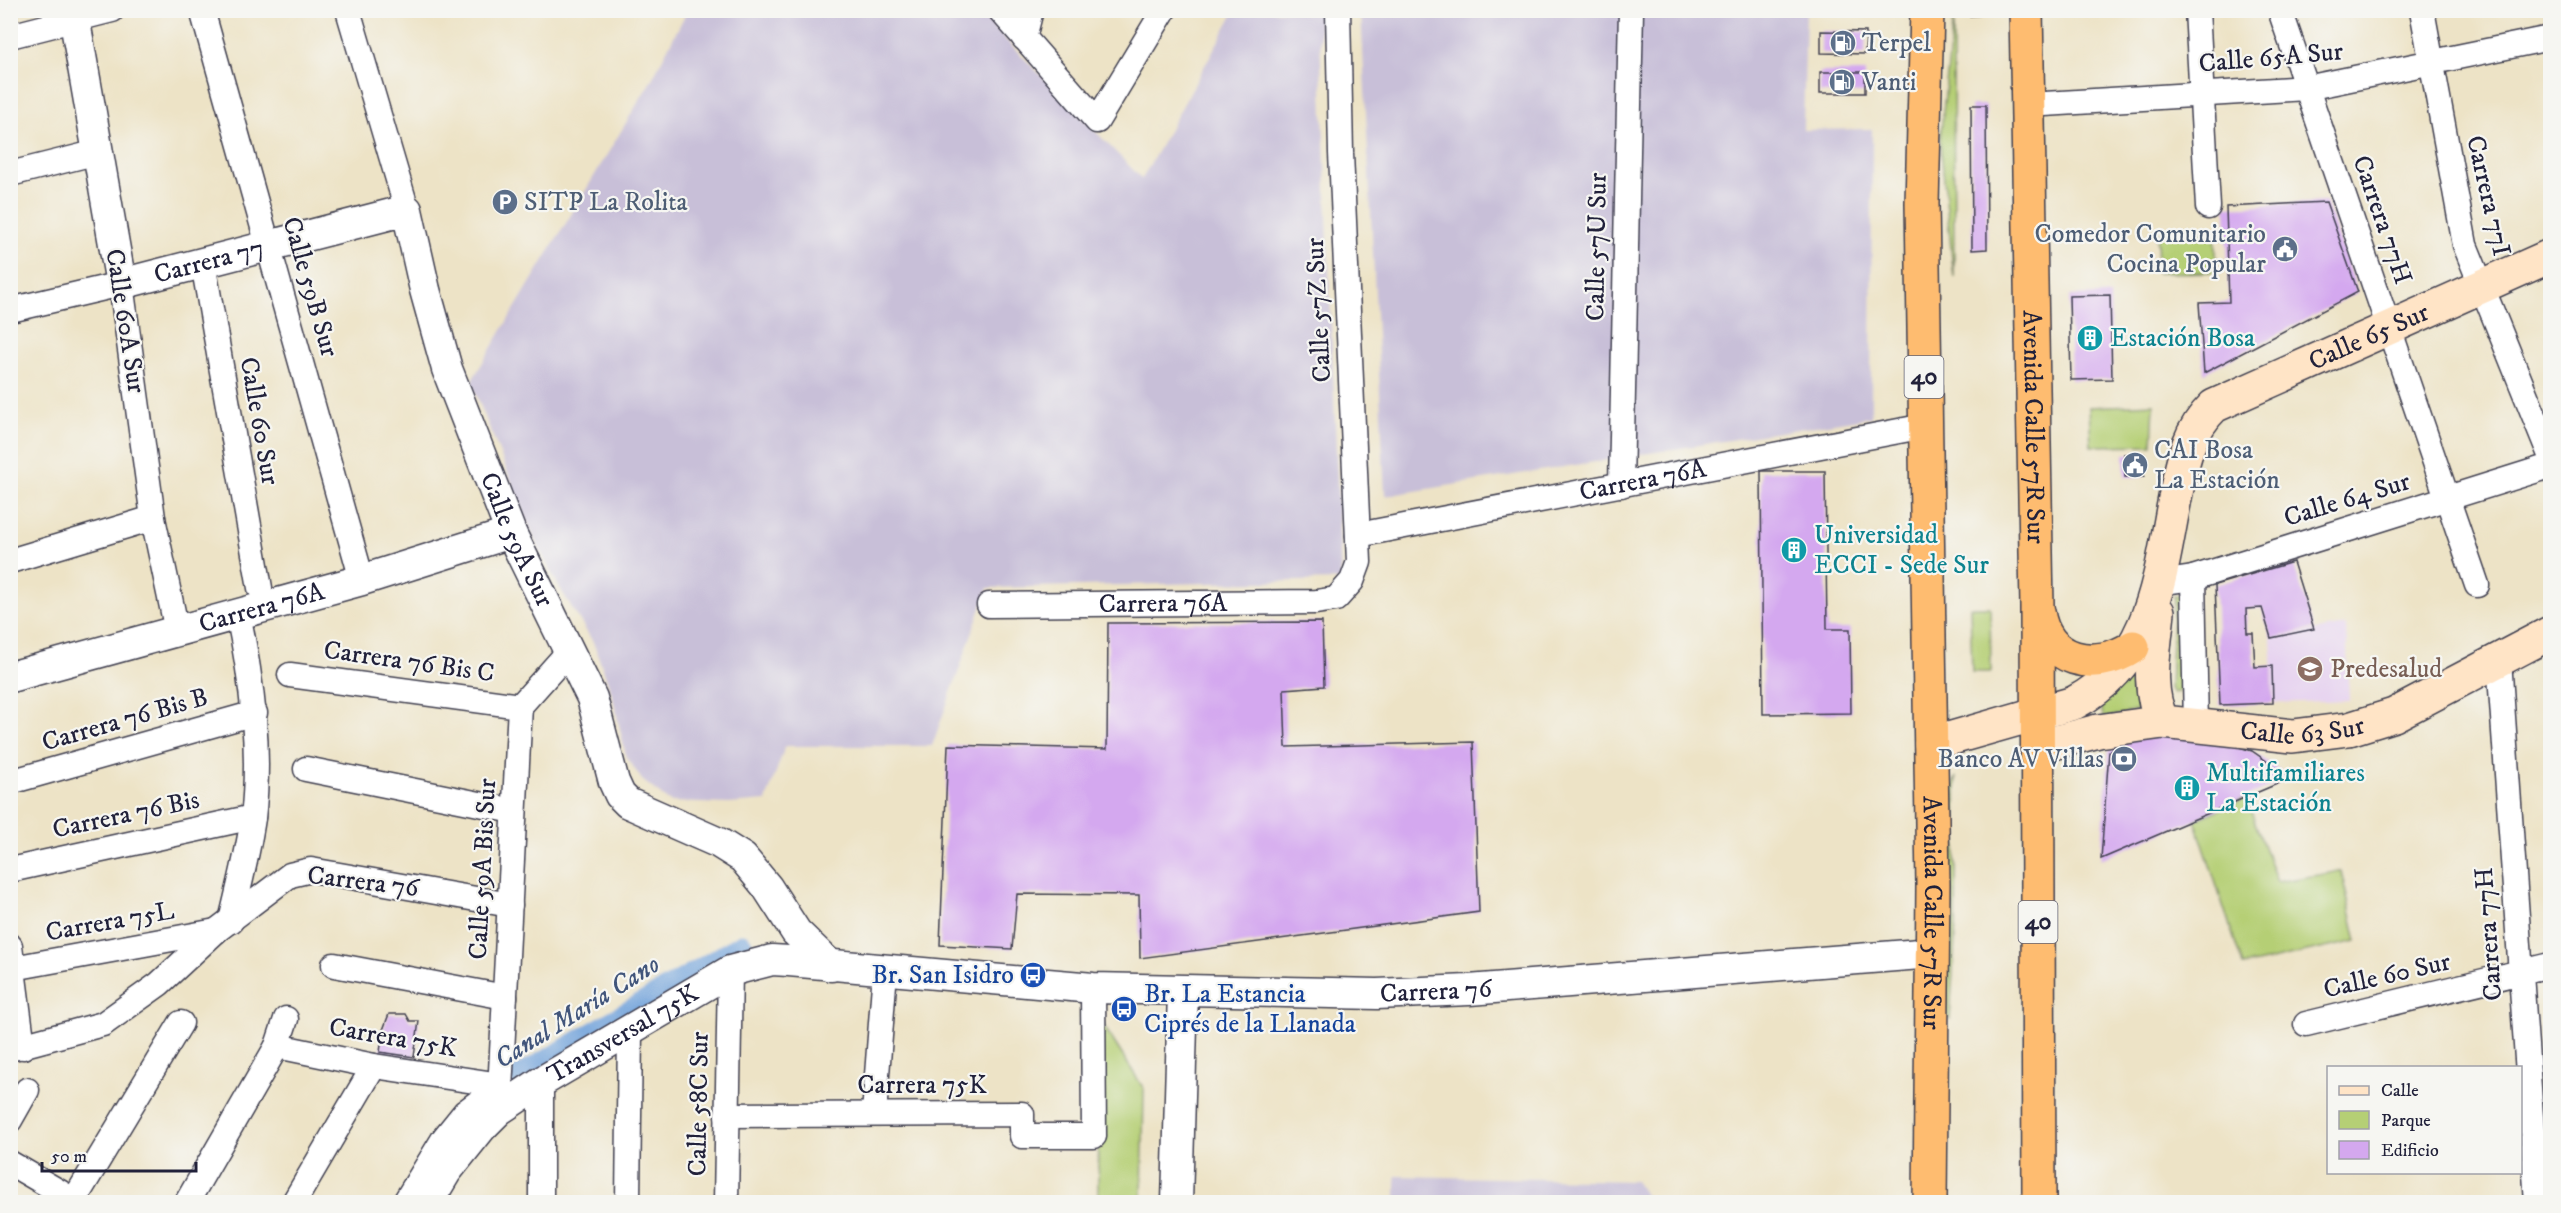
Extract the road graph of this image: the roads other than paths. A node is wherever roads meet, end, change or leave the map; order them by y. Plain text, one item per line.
1 (112, 10) edge
2 (202, 10) edge
3 (348, 10) edge
4 (1000, 10) edge
5 (1031, 10) edge
6 (1164, 10) edge
7 (1338, 10) edge
8 (1631, 10) edge
9 (1927, 10) edge
10 (2026, 10) edge
11 (2197, 10) edge
12 (2280, 10) edge
13 (2422, 10) edge
14 (73, 15) edge
15 (10, 36) edge
16 (1024, 38) junction
17 (2550, 38) edge
18 (2431, 63) junction
19 (2306, 88) junction
20 (2202, 93) junction
21 (2028, 105) junction
22 (98, 152) junction
23 (10, 174) edge
24 (2208, 207) dead end
25 (407, 210) junction
26 (269, 246) junction
27 (2550, 256) edge
28 (203, 263) junction
29 (121, 285) junction
30 (2482, 286) junction
31 (10, 310) edge
32 (2388, 327) junction
33 (1925, 426) junction
34 (2550, 455) edge
35 (2550, 466) edge
36 (1621, 485) junction
37 (2447, 498) junction
38 (153, 518) junction
39 (511, 533) junction
40 (1358, 535) junction
41 (10, 561) edge
42 (2193, 578) junction
43 (362, 580) junction
44 (2159, 583) junction
45 (2477, 585) dead end
46 (260, 588) dead end
47 (1335, 599) joint
48 (989, 605) dead end
49 (2037, 606) junction
50 (238, 614) junction
51 (177, 631) junction
52 (2550, 633) edge
53 (2133, 647) junction
54 (570, 651) junction
55 (2499, 660) junction
56 (290, 675) dead end
57 (10, 677) edge
58 (520, 706) junction
59 (2037, 712) junction
60 (255, 713) junction
61 (2163, 722) junction
62 (2196, 726) junction
63 (1931, 744) junction
64 (2038, 747) junction
65 (306, 769) dead end
66 (10, 782) edge
67 (514, 811) junction
68 (253, 817) junction
69 (10, 870) edge
70 (510, 905) junction
71 (224, 926) junction
72 (1934, 952) junction
73 (12, 957) edge
74 (334, 965) dead end
75 (2550, 965) edge
76 (831, 966) junction
77 (730, 971) junction
78 (885, 971) junction
79 (2521, 973) junction
80 (1093, 988) junction
81 (1183, 991) junction
82 (505, 997) junction
83 (286, 1019) dead end
84 (181, 1023) dead end
85 (2306, 1024) dead end
86 (630, 1030) junction
87 (277, 1046) junction
88 (17, 1048) edge
89 (374, 1066) junction
90 (541, 1082) junction
91 (27, 1090) dead end
92 (500, 1098) junction
93 (874, 1114) junction
94 (727, 1115) junction
95 (10, 1120) edge
96 (10, 1163) edge
97 (446, 1172) junction
98 (2041, 1197) edge
99 (75, 1202) edge
100 (187, 1203) edge
101 (294, 1203) edge
102 (405, 1203) edge
103 (428, 1203) edge
104 (445, 1203) edge
105 (541, 1203) edge
106 (628, 1203) edge
107 (726, 1203) edge
108 (1177, 1203) edge
109 (1930, 1203) edge
110 (2537, 1203) edge

1 - 14 street
2 - 26 street, Calle 59B Sur
3 - 25 street, Calle 59A Sur
4 - 16 street
5 - 16 street
6 - 16 street
7 - 40 street, Calle 57Z Sur
8 - 36 street, Calle 57U Sur
9 - 33 highway, Avenida Calle 57R Sur / 40
10 - 21 highway, Avenida Calle 57R Sur / 40
11 - 20 street
12 - 19 street, Carrera 77H
13 - 18 street, Carrera 77I
14 - 15 street
14 - 22 street, Calle 60A Sur
17 - 18 street, Calle 65A Sur
18 - 19 street, Calle 65A Sur
18 - 30 street, Carrera 77I
19 - 20 street, Calle 65A Sur
19 - 32 street, Carrera 77H
20 - 21 street, Calle 65A Sur
20 - 24 street
21 - 49 highway, Avenida Calle 57R Sur / 40
22 - 23 street
22 - 29 street, Calle 60A Sur
25 - 26 street, Carrera 77
25 - 39 street, Calle 59A Sur
26 - 28 street, Carrera 77
26 - 43 street, Calle 59B Sur
27 - 30 main road, Calle 65 Sur
28 - 29 street, Carrera 77
28 - 46 street, Calle 60 Sur
29 - 31 street, Carrera 77
29 - 38 street, Calle 60A Sur
30 - 32 main road, Calle 65 Sur
30 - 34 street, Carrera 77I
32 - 37 street, Carrera 77H
32 - 44 main road, Calle 65 Sur
33 - 36 street, Carrera 76A
33 - 63 highway, Avenida Calle 57R Sur / 40
35 - 37 street, Calle 64 Sur
36 - 40 street, Carrera 76A
37 - 42 street, Calle 64 Sur
37 - 45 street, Carrera 77H
38 - 41 street
38 - 51 street, Calle 60A Sur
39 - 43 street, Carrera 76A
39 - 54 street, Calle 59A Sur
40 - 47 street, Calle 57Z Sur
42 - 44 street, Calle 64 Sur
42 - 62 street
43 - 50 street, Carrera 76A
44 - 53 main road
44 - 61 main road
47 - 48 street, Carrera 76A
49 - 53 highway
49 - 59 highway, Avenida Calle 57R Sur / 40
50 - 51 street, Carrera 76A
50 - 60 street
51 - 57 street, Carrera 76A
52 - 55 main road, Calle 63 Sur
53 - 59 main road
54 - 58 street
54 - 76 street, Calle 59A Sur
55 - 62 main road, Calle 63 Sur
55 - 79 street, Carrera 77H
56 - 58 street, Carrera 76 Bis C
58 - 67 street, Calle 59A Bis Sur
59 - 63 main road
59 - 64 highway, Avenida Calle 57R Sur / 40
60 - 66 street, Carrera 76 Bis B
60 - 68 street
61 - 62 main road, Calle 63 Sur
61 - 64 main road, Calle 63 Sur
63 - 72 highway, Avenida Calle 57R Sur / 40
64 - 98 highway, Avenida Calle 57R Sur / 40
65 - 67 street
67 - 70 street, Calle 59A Bis Sur
68 - 69 street, Carrera 76 Bis
68 - 71 street
70 - 71 street, Carrera 76
70 - 82 street, Calle 59A Bis Sur
71 - 73 street, Carrera 75L
71 - 88 street
72 - 81 street, Carrera 76
72 - 109 highway, Avenida Calle 57R Sur / 40
73 - 88 street
74 - 82 street
75 - 79 street, Calle 60 Sur
76 - 77 street, Transversal 75K
76 - 78 street, Carrera 76
77 - 86 street, Transversal 75K
77 - 94 street, Calle 58C Sur
78 - 80 street, Carrera 76
78 - 93 street
79 - 85 street, Calle 60 Sur
79 - 110 street, Carrera 77H
80 - 81 street, Carrera 76
80 - 93 street, Carrera 75K
81 - 108 street
82 - 92 street, Calle 59A Bis Sur
83 - 87 street
84 - 99 street
86 - 90 street, Transversal 75K
86 - 106 street
87 - 89 street, Carrera 75K
87 - 100 street
89 - 92 street, Carrera 75K
89 - 101 street
90 - 92 street, Transversal 75K
90 - 105 street
91 - 95 street
92 - 97 street, Transversal 75K
92 - 102 street
93 - 94 street, Carrera 75K
94 - 107 street, Calle 58C Sur
96 - 99 street
97 - 103 street, Transversal 75K
97 - 104 street

